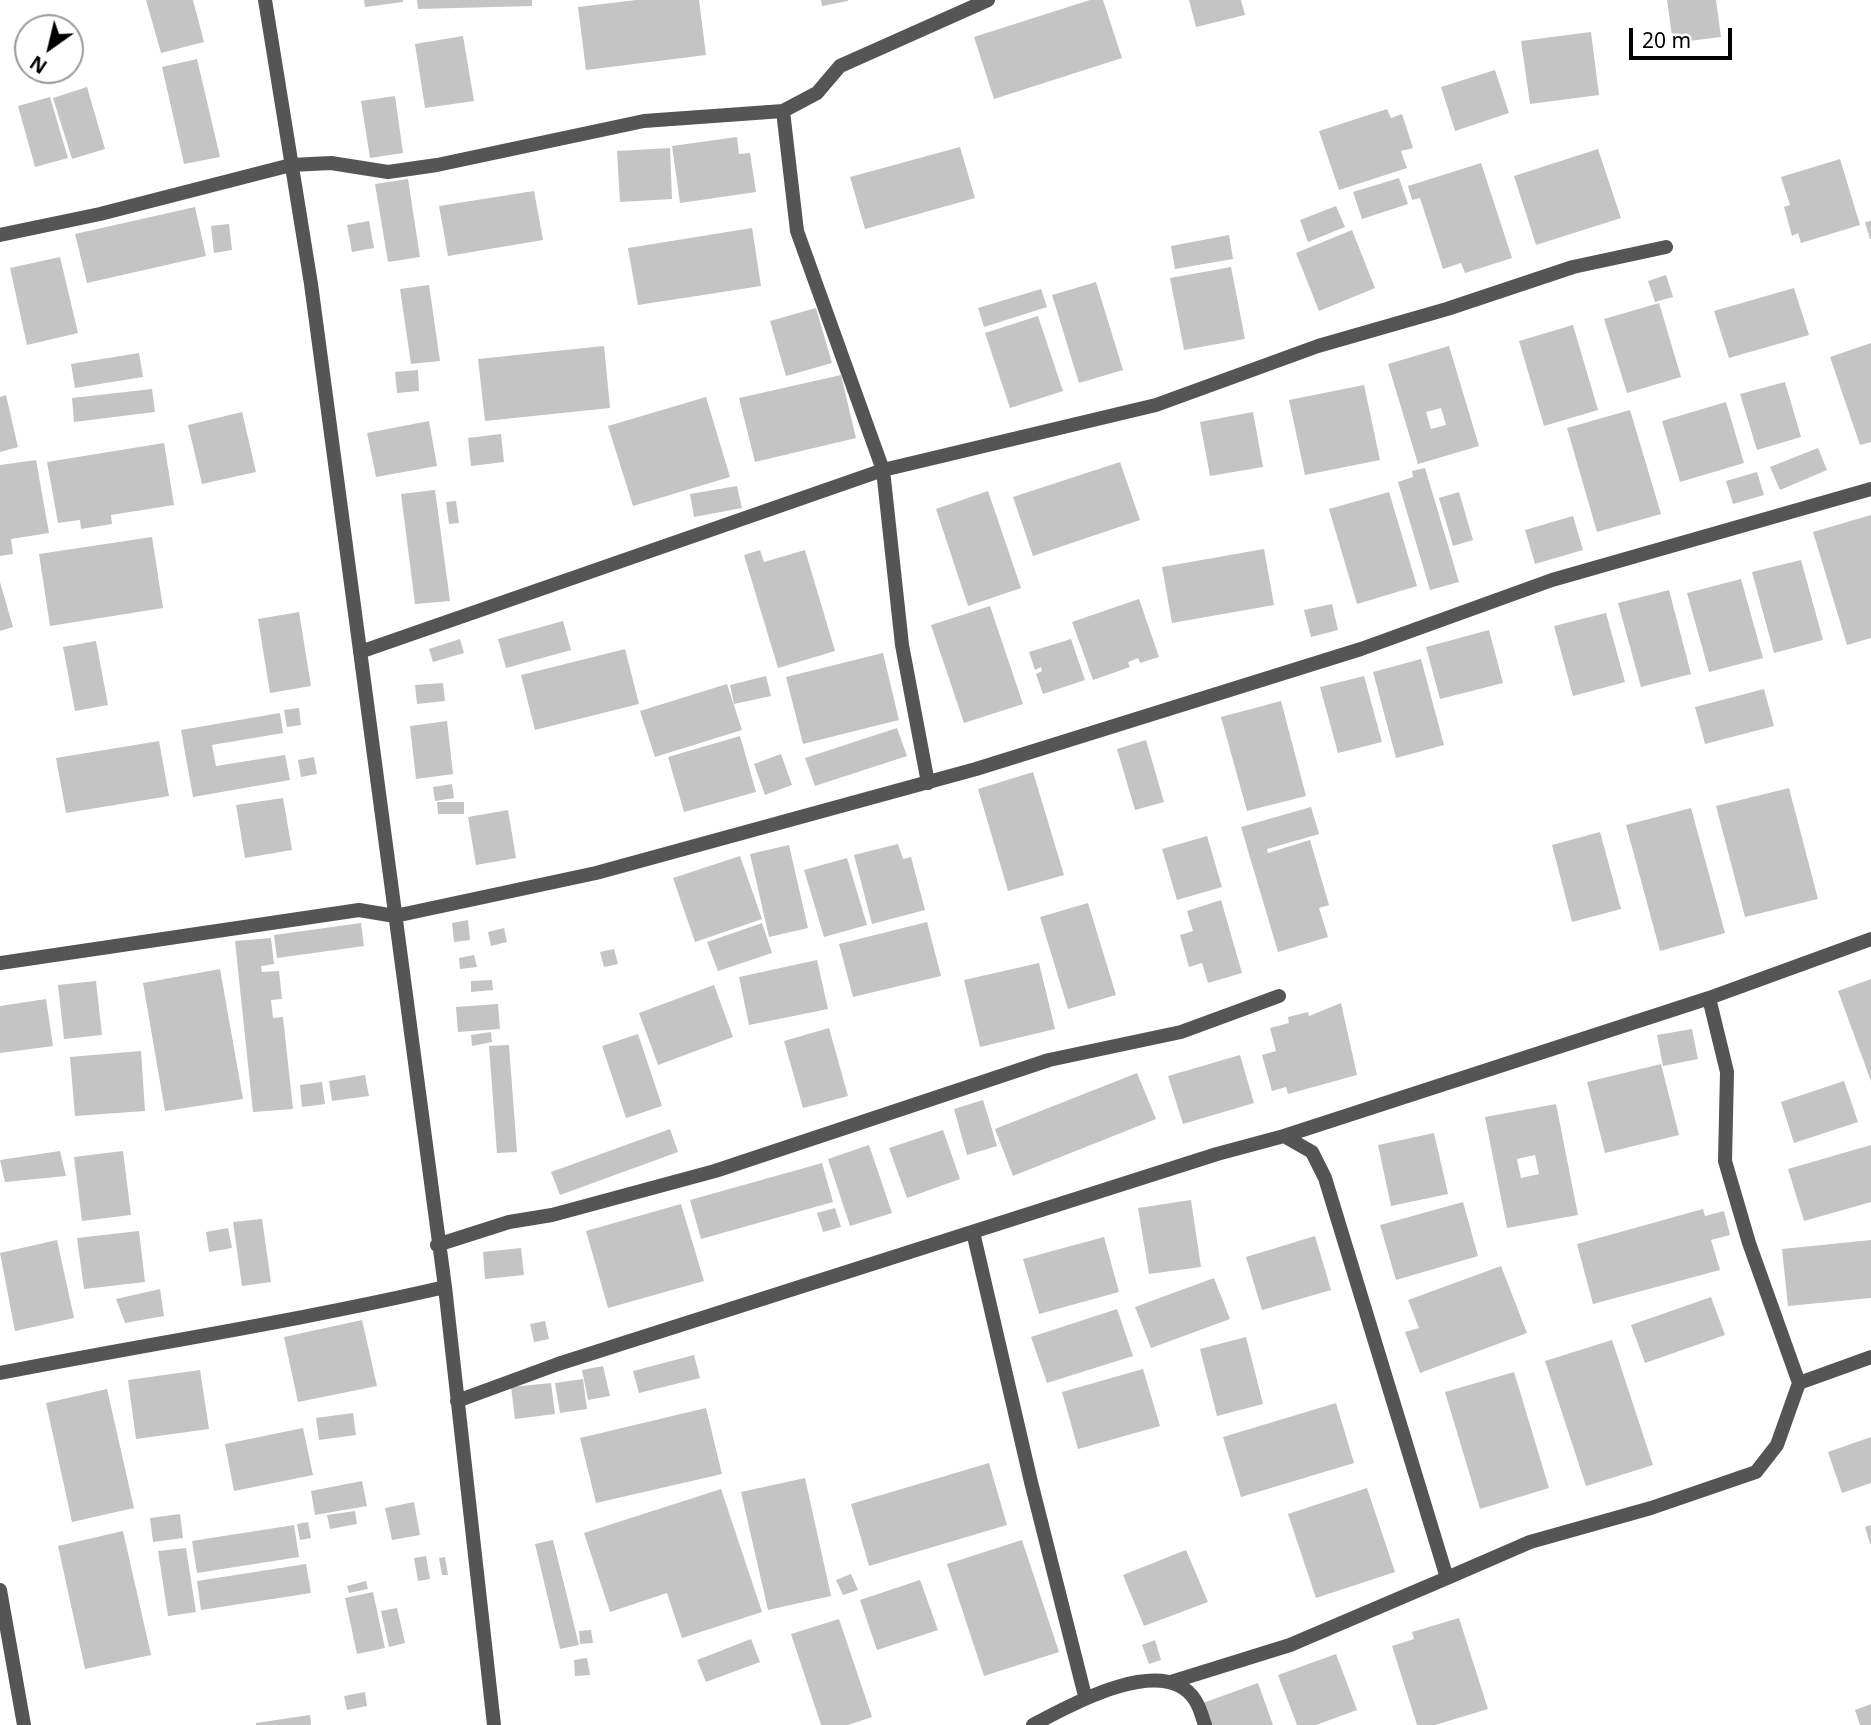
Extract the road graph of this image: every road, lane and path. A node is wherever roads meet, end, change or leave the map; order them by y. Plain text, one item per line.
1 (265, 0) edge
2 (988, 0) edge
3 (783, 111) junction
4 (291, 165) junction
5 (0, 235) edge
6 (1666, 247) dead end
7 (883, 470) junction
8 (1871, 489) edge
9 (360, 652) junction
10 (928, 783) junction
11 (395, 916) junction
12 (1871, 939) edge
13 (0, 963) edge
14 (1279, 996) dead end
15 (1709, 998) junction
16 (1284, 1136) junction
17 (974, 1232) junction
18 (437, 1245) junction
19 (445, 1287) junction
20 (1871, 1357) edge
21 (0, 1373) edge
22 (1799, 1383) junction
23 (457, 1401) junction
24 (1447, 1578) junction
25 (0, 1590) edge
26 (1171, 1682) junction
27 (1085, 1696) junction
28 (24, 1725) edge
29 (494, 1725) edge
30 (1033, 1725) edge
31 (1205, 1725) edge

1 - 4 street
2 - 3 street
3 - 4 street
3 - 7 street
4 - 5 street
4 - 9 street
6 - 7 street
7 - 9 street
7 - 10 street
8 - 10 street
9 - 11 street
10 - 11 street
11 - 13 street
11 - 18 street
12 - 15 street
14 - 18 street
15 - 16 street
15 - 22 street
16 - 17 street
16 - 24 street
17 - 23 street
17 - 27 street
18 - 19 street
19 - 21 street
19 - 23 street
20 - 22 street
22 - 24 street
23 - 29 street
24 - 26 street
25 - 28 street
26 - 27 street
26 - 31 street
27 - 30 street

